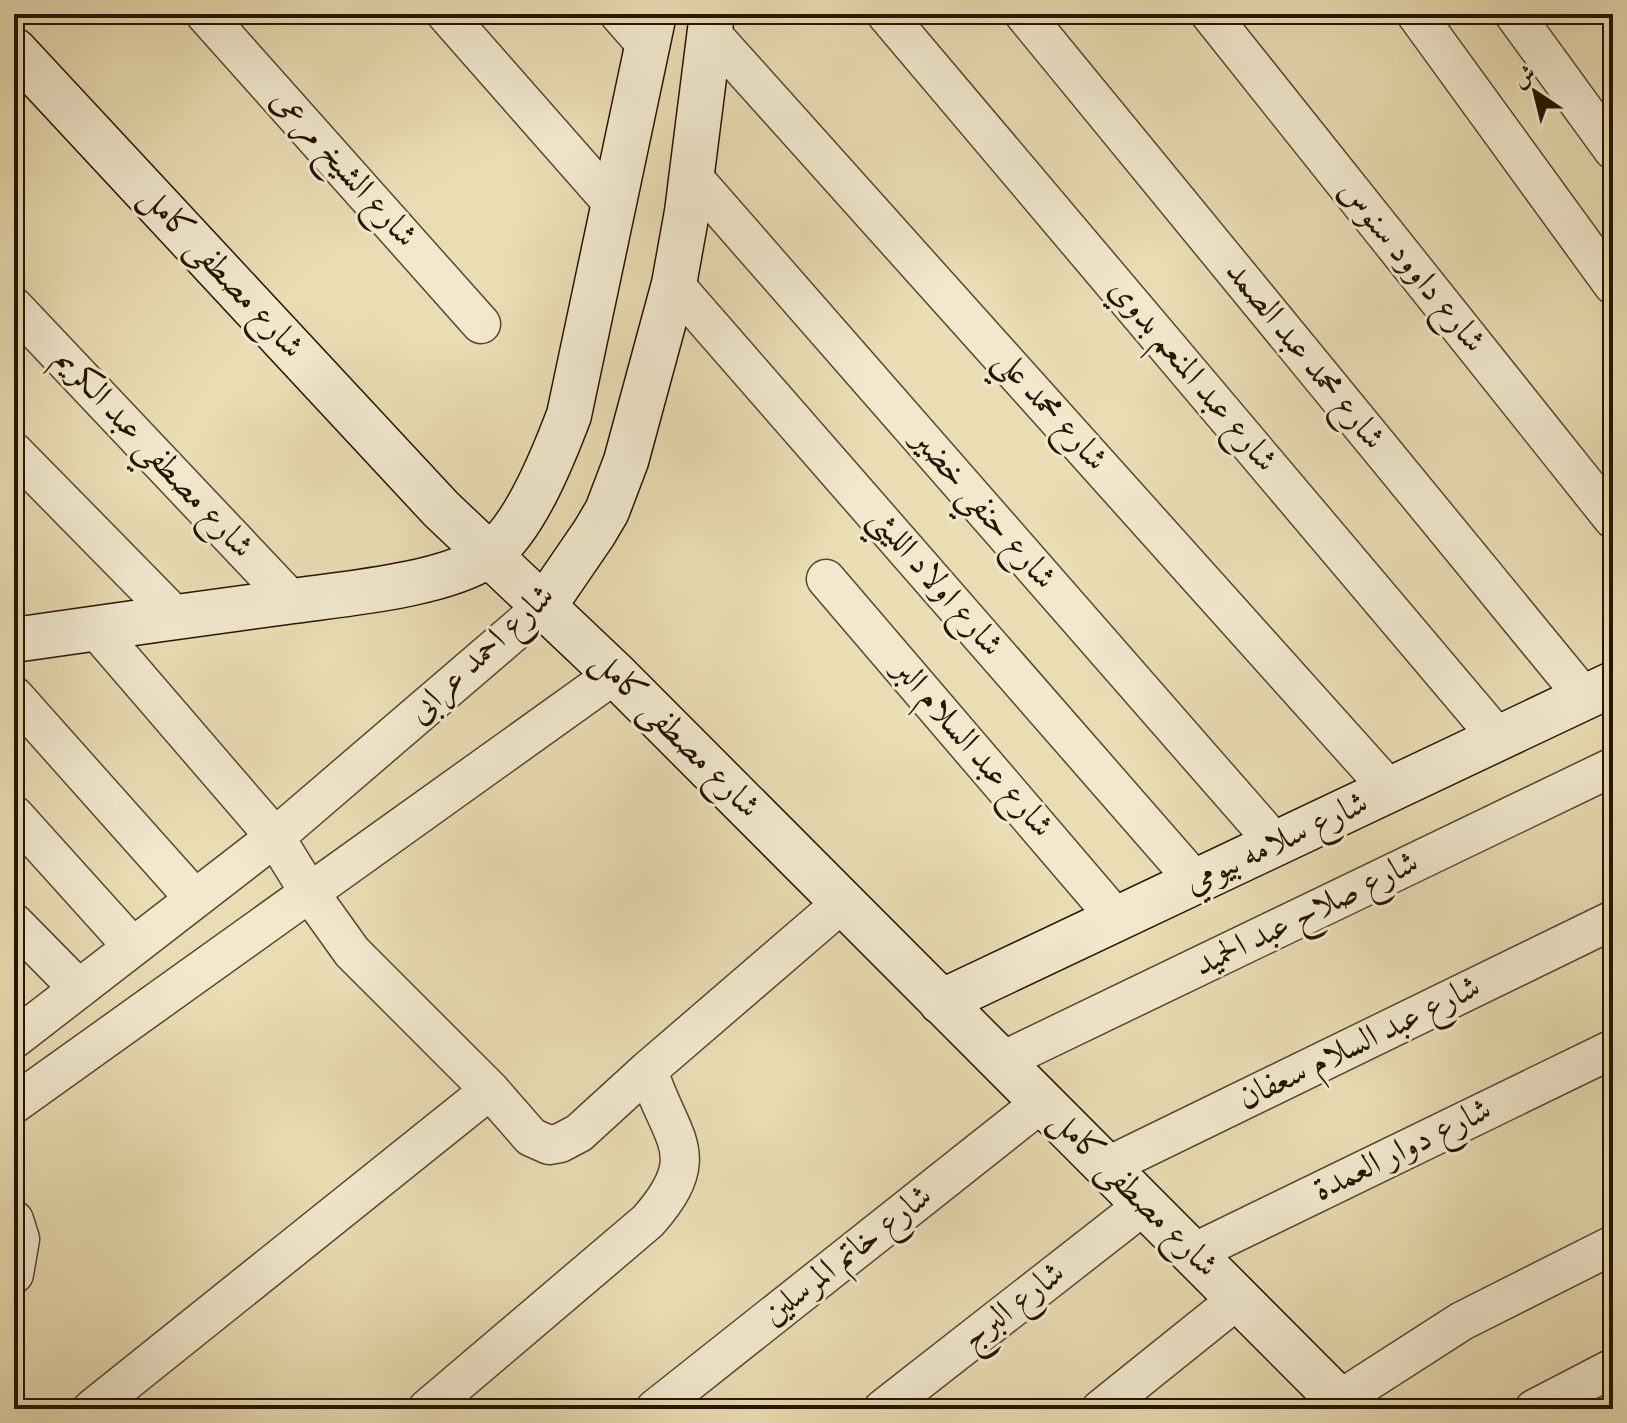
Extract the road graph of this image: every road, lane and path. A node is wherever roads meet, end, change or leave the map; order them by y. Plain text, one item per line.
1 (205, 14) edge
2 (446, 14) edge
3 (619, 14) edge
4 (886, 14) edge
5 (1024, 14) edge
6 (1210, 14) edge
7 (1416, 14) edge
8 (1514, 14) edge
9 (711, 23) edge
10 (651, 30) edge
11 (14, 50) edge
12 (1613, 150) edge
13 (691, 175) junction
14 (614, 205) junction
15 (674, 284) junction
16 (1613, 285) edge
17 (14, 307) edge
18 (481, 324) dead end
19 (14, 452) edge
20 (1613, 519) edge
21 (490, 555) junction
22 (826, 579) dead end
23 (292, 601) junction
24 (544, 606) junction
25 (176, 617) junction
26 (95, 628) junction
27 (14, 640) edge
28 (615, 674) junction
29 (1599, 691) edge
30 (14, 696) edge
31 (1499, 739) junction
32 (1613, 767) edge
33 (1390, 790) junction
34 (14, 815) edge
35 (275, 837) junction
36 (1276, 844) junction
37 (1196, 882) junction
38 (309, 892) junction
39 (195, 899) junction
40 (842, 903) junction
41 (1117, 919) junction
42 (1613, 920) edge
43 (14, 923) edge
44 (133, 947) junction
45 (79, 989) junction
46 (941, 1002) junction
47 (14, 1039) edge
48 (1613, 1049) edge
49 (1000, 1062) junction
50 (648, 1070) junction
51 (490, 1090) junction
52 (1041, 1103) junction
53 (14, 1104) edge
54 (1106, 1167) junction
55 (1144, 1205) junction
56 (14, 1220) edge
57 (1613, 1245) edge
58 (1193, 1253) junction
59 (14, 1274) edge
60 (1238, 1299) junction
61 (1613, 1368) edge
62 (1344, 1405) edge
63 (92, 1409) edge
64 (427, 1409) edge
65 (655, 1409) edge
66 (883, 1409) edge
67 (1101, 1409) edge
68 (1534, 1409) edge

1 - 18 street, شارع الشيخ مرعى
2 - 14 street
3 - 10 street
4 - 31 street, شارع عبد المنعم بدوي
5 - 29 street, شارع محمد عبد الصمد
6 - 20 street, شارع داوود سنوس
7 - 16 street
8 - 12 street
9 - 13 street, شارع احمد عرابى
9 - 33 street, شارع محمد علي
10 - 14 street, شارع احمد عرابى
11 - 21 street, شارع مصطفى كامل
13 - 15 street, شارع احمد عرابى
13 - 36 street, شارع حنفي خضير
14 - 21 street, شارع احمد عرابى
15 - 24 street, شارع احمد عرابى
15 - 37 street, شارع اولاد الليثي
17 - 23 street, شارع مصطفي عبد الكريم
19 - 25 street
21 - 23 street, شارع احمد عرابى
21 - 24 street, شارع مصطفى كامل
22 - 41 street, شارع عبد السلام البر
23 - 25 street, شارع احمد عرابى
24 - 28 street, شارع مصطفى كامل
24 - 35 street, شارع احمد عرابى
25 - 26 street, شارع احمد عرابى
26 - 27 street, شارع احمد عرابى
26 - 35 street
28 - 38 street
28 - 40 street, شارع مصطفى كامل
29 - 31 street, شارع سلامه بيومي
30 - 39 street
31 - 33 street, شارع سلامه بيومي
32 - 49 street, شارع صلاح عبد الحميد
33 - 36 street, شارع سلامه بيومي
34 - 44 street
35 - 38 street
35 - 39 street, شارع احمد عرابى
36 - 37 street, شارع سلامه بيومي
37 - 41 street, شارع سلامه بيومي
38 - 51 street
38 - 53 street
39 - 44 street, شارع احمد عرابى
40 - 46 street, شارع مصطفى كامل
40 - 50 street
41 - 46 street, شارع سلامه بيومي
42 - 54 street, شارع عبد السلام سعفان
43 - 45 street
44 - 45 street, شارع احمد عرابى
45 - 47 street, شارع احمد عرابى
46 - 49 street, شارع مصطفى كامل
48 - 58 street, شارع دوار العمدة
49 - 52 street, شارع مصطفى كامل
50 - 51 street
50 - 64 street
51 - 63 street
52 - 54 street, شارع مصطفى كامل
52 - 65 street, شارع خاتم المرسلين
54 - 55 street, شارع مصطفى كامل
55 - 58 street, شارع مصطفى كامل
55 - 66 street, شارع البرج
56 - 59 street
57 - 62 street
58 - 60 street, شارع مصطفى كامل
60 - 62 street, شارع مصطفى كامل
60 - 67 street
61 - 68 street

